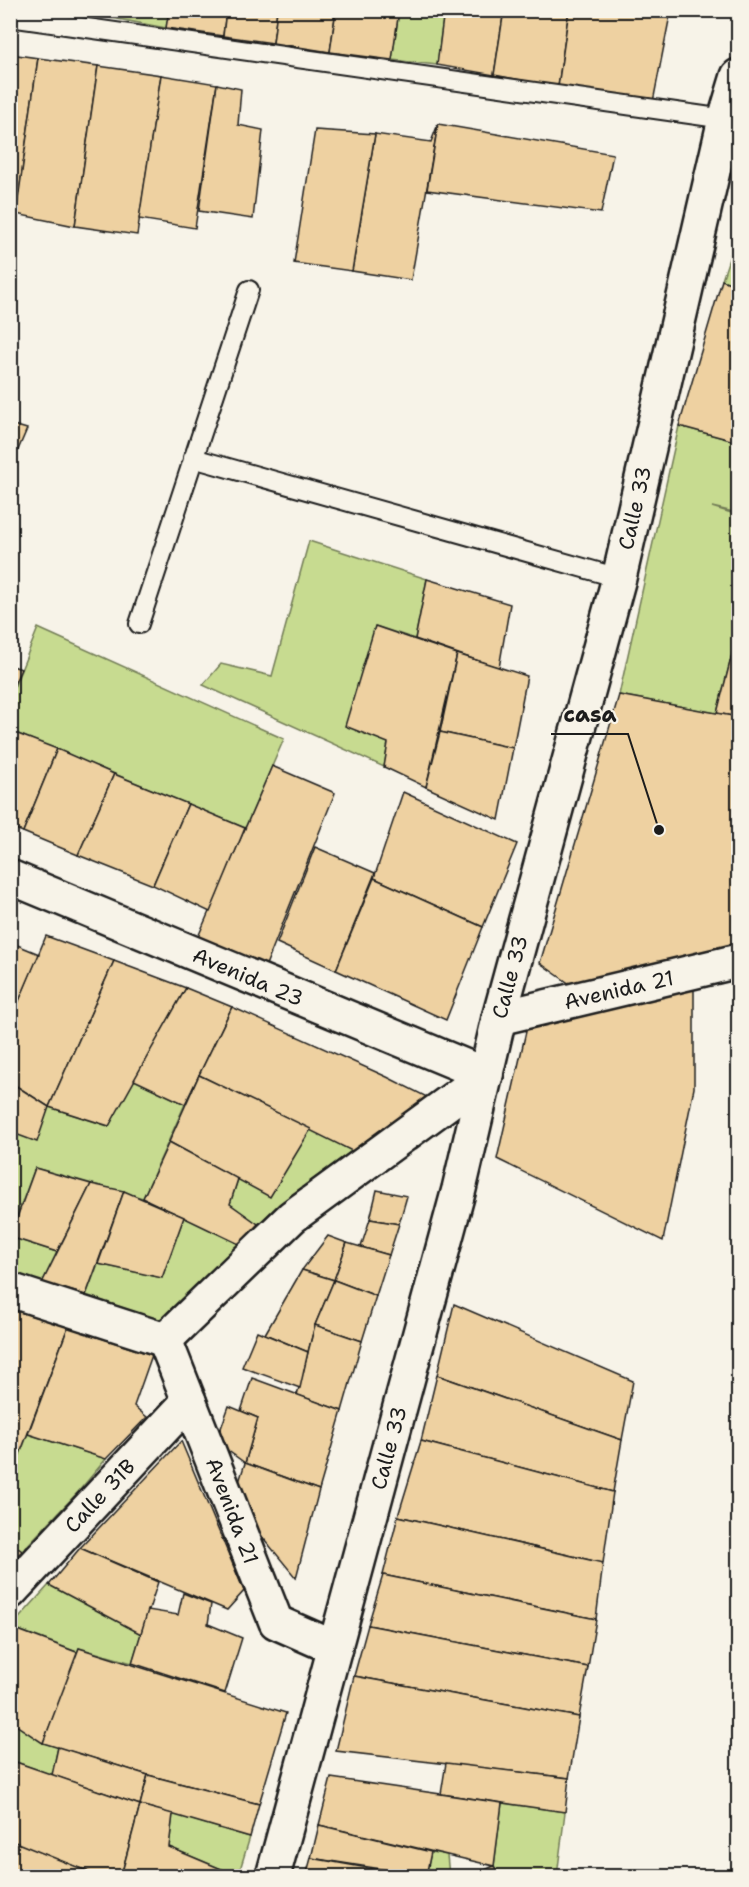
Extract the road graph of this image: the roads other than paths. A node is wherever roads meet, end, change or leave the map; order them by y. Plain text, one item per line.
1 (10, 17) edge
2 (738, 76) edge
3 (725, 119) junction
4 (249, 290) dead end
5 (193, 458) junction
6 (619, 578) junction
7 (139, 624) dead end
8 (10, 878) edge
9 (738, 961) edge
10 (499, 1018) junction
11 (486, 1075) junction
12 (10, 1290) edge
13 (165, 1340) junction
14 (189, 1401) junction
15 (10, 1592) edge
16 (335, 1647) junction
17 (273, 1876) edge

1 - 3 lane
2 - 3 street, Calle 33
3 - 6 street, Calle 33
4 - 5 lane
5 - 6 lane
5 - 7 lane
6 - 10 street, Calle 33
8 - 11 street, Avenida 23
9 - 10 street, Avenida 21
10 - 11 street, Calle 33
11 - 13 street
11 - 16 street, Calle 33
12 - 13 street
13 - 14 street, Avenida 21
14 - 15 street, Calle 31B
14 - 16 street, Avenida 21
16 - 17 street, Calle 33

